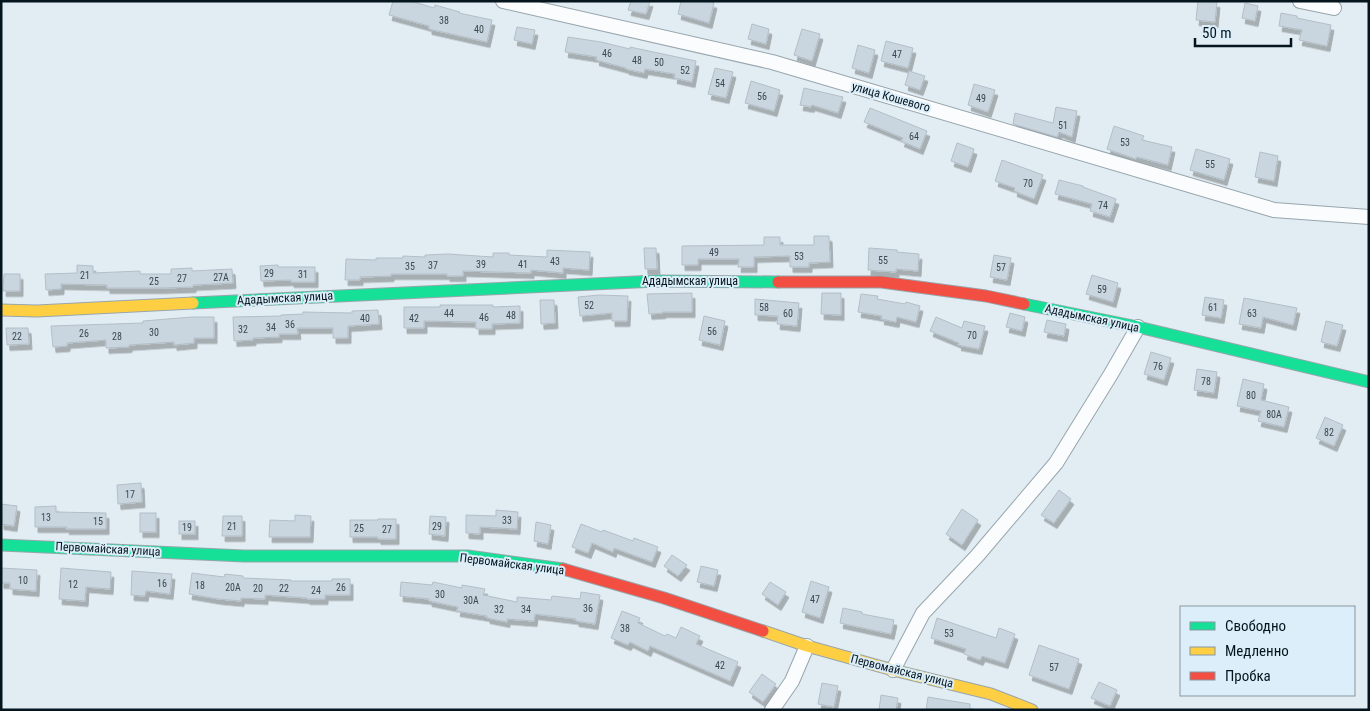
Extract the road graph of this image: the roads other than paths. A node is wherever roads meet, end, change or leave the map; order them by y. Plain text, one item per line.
1 (504, 1) edge
2 (1300, 1) edge
3 (1334, 8) dead end
4 (1369, 217) edge
5 (1, 310) edge
6 (1138, 327) junction
7 (1369, 382) edge
8 (1, 545) edge
9 (807, 646) junction
10 (893, 670) junction
11 (772, 710) edge
12 (1032, 710) edge

1 - 4 street, улица Кошевого
2 - 3 street
5 - 6 street, Ададымская улица
6 - 7 street, Ададымская улица
6 - 10 street
8 - 9 street, Первомайская улица
9 - 10 street, Первомайская улица
9 - 11 street
10 - 12 street, Первомайская улица

